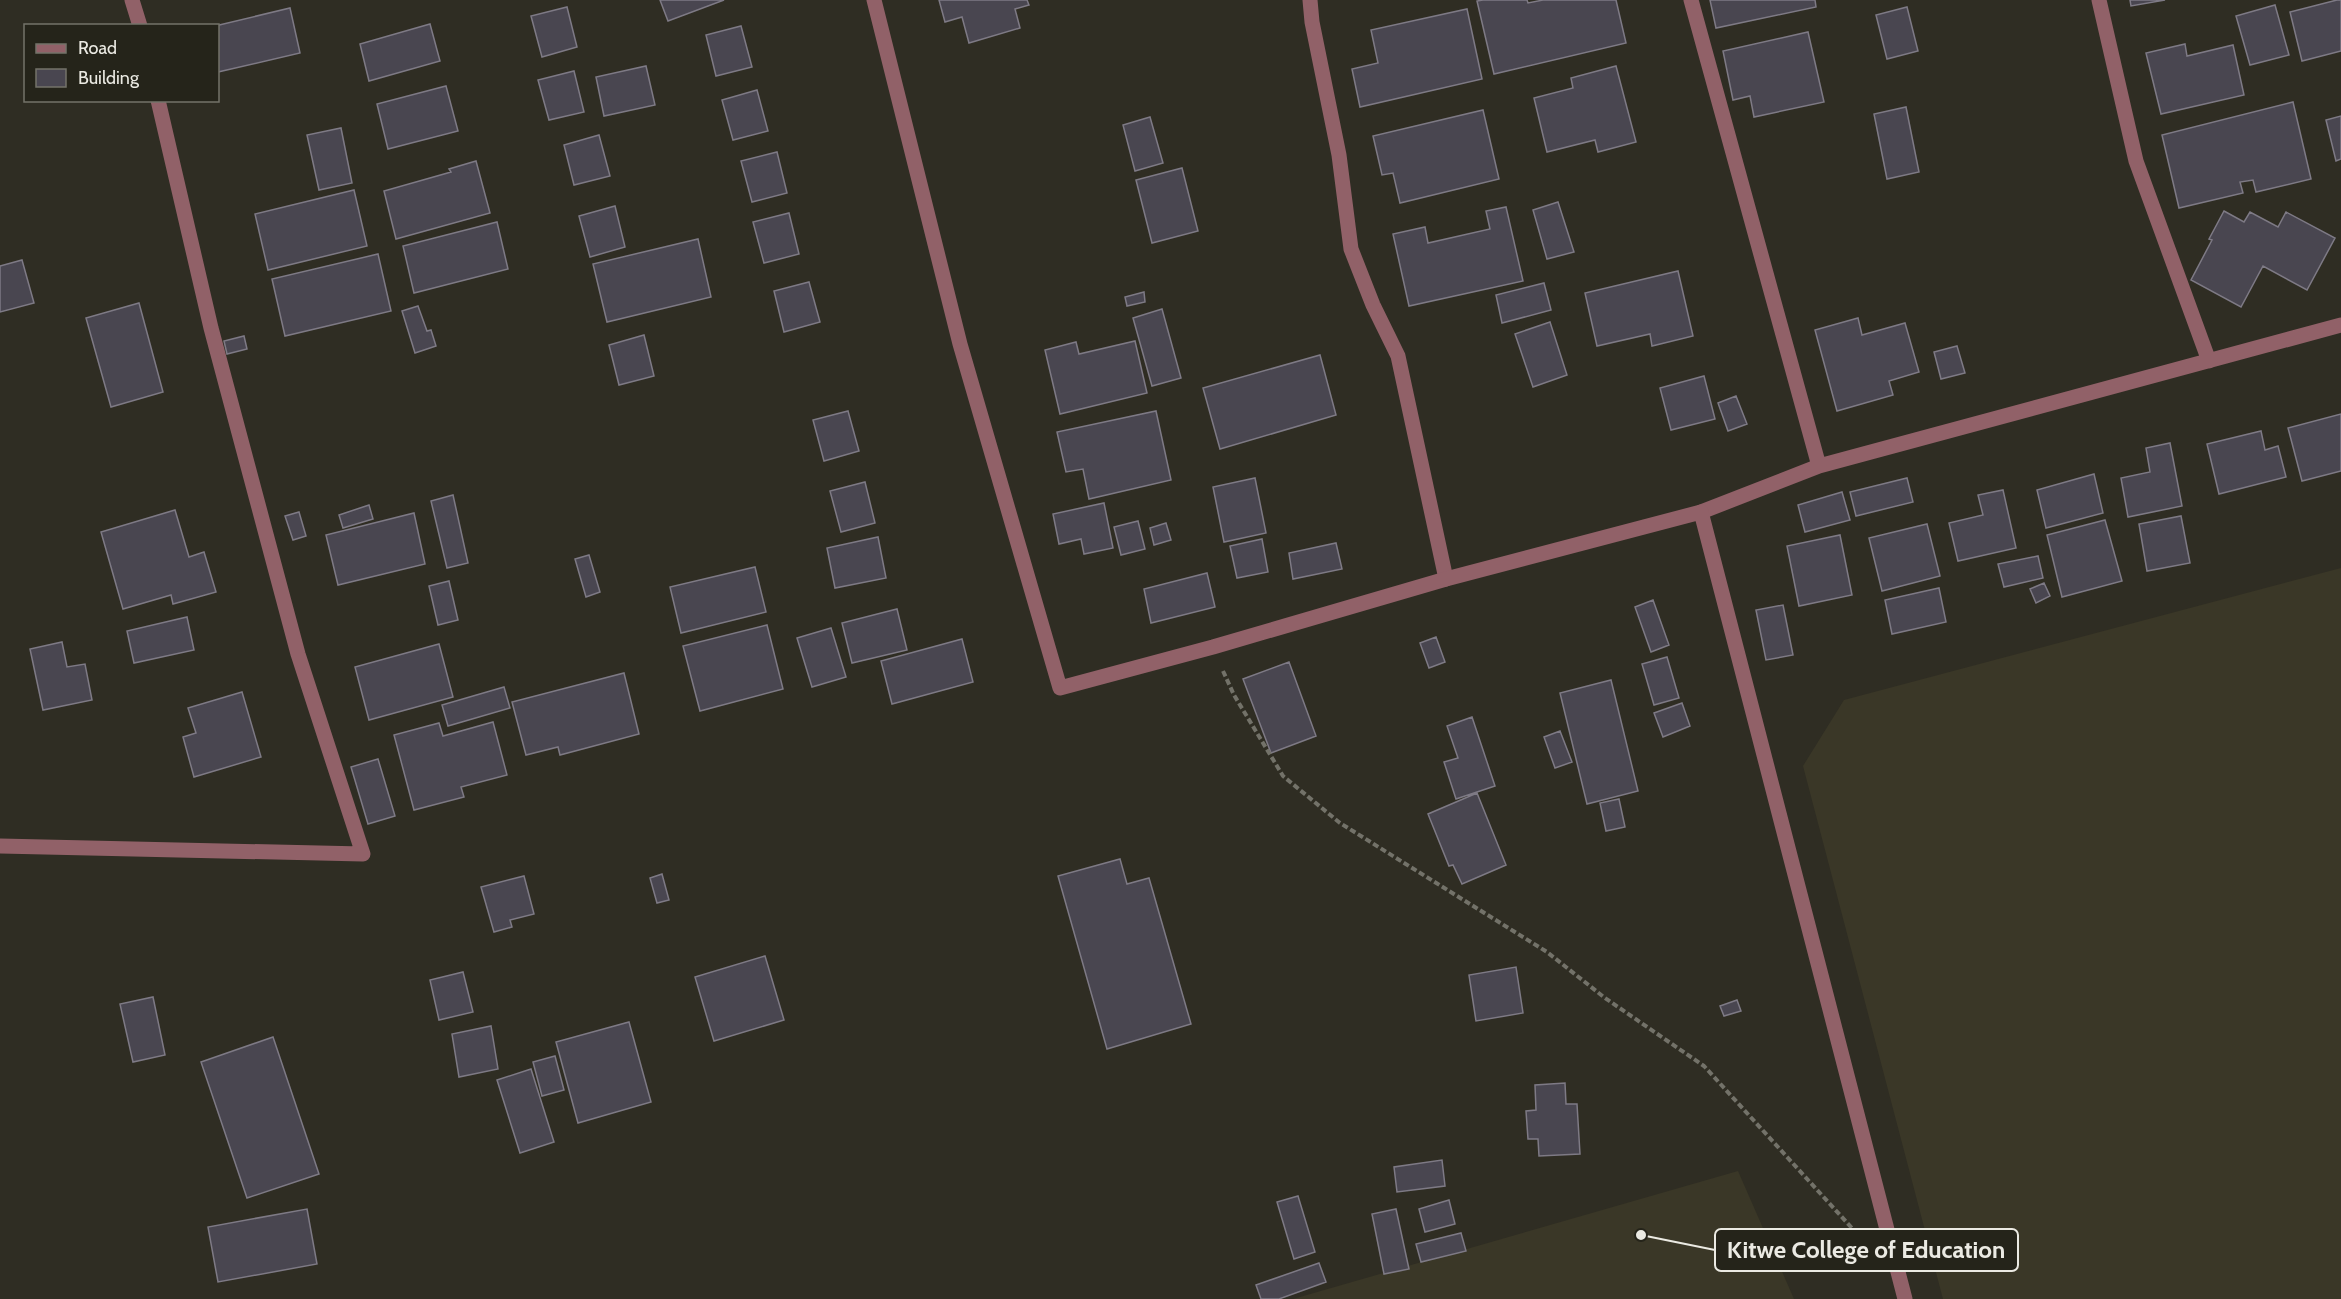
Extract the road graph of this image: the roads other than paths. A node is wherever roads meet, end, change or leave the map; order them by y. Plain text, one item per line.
1 (132, 0) edge
2 (874, 0) edge
3 (1310, 0) edge
4 (1691, 0) edge
5 (2099, 0) edge
6 (139, 24) edge
7 (158, 102) edge
8 (2341, 325) edge
9 (2209, 361) junction
10 (1819, 466) junction
11 (1701, 512) junction
12 (1446, 579) junction
13 (0, 846) edge
14 (1905, 1299) edge

1 - 6 street
2 - 12 street
3 - 12 street
4 - 10 street
5 - 9 street
7 - 13 street
8 - 9 street
9 - 10 street
10 - 11 street
11 - 12 street
11 - 14 street

